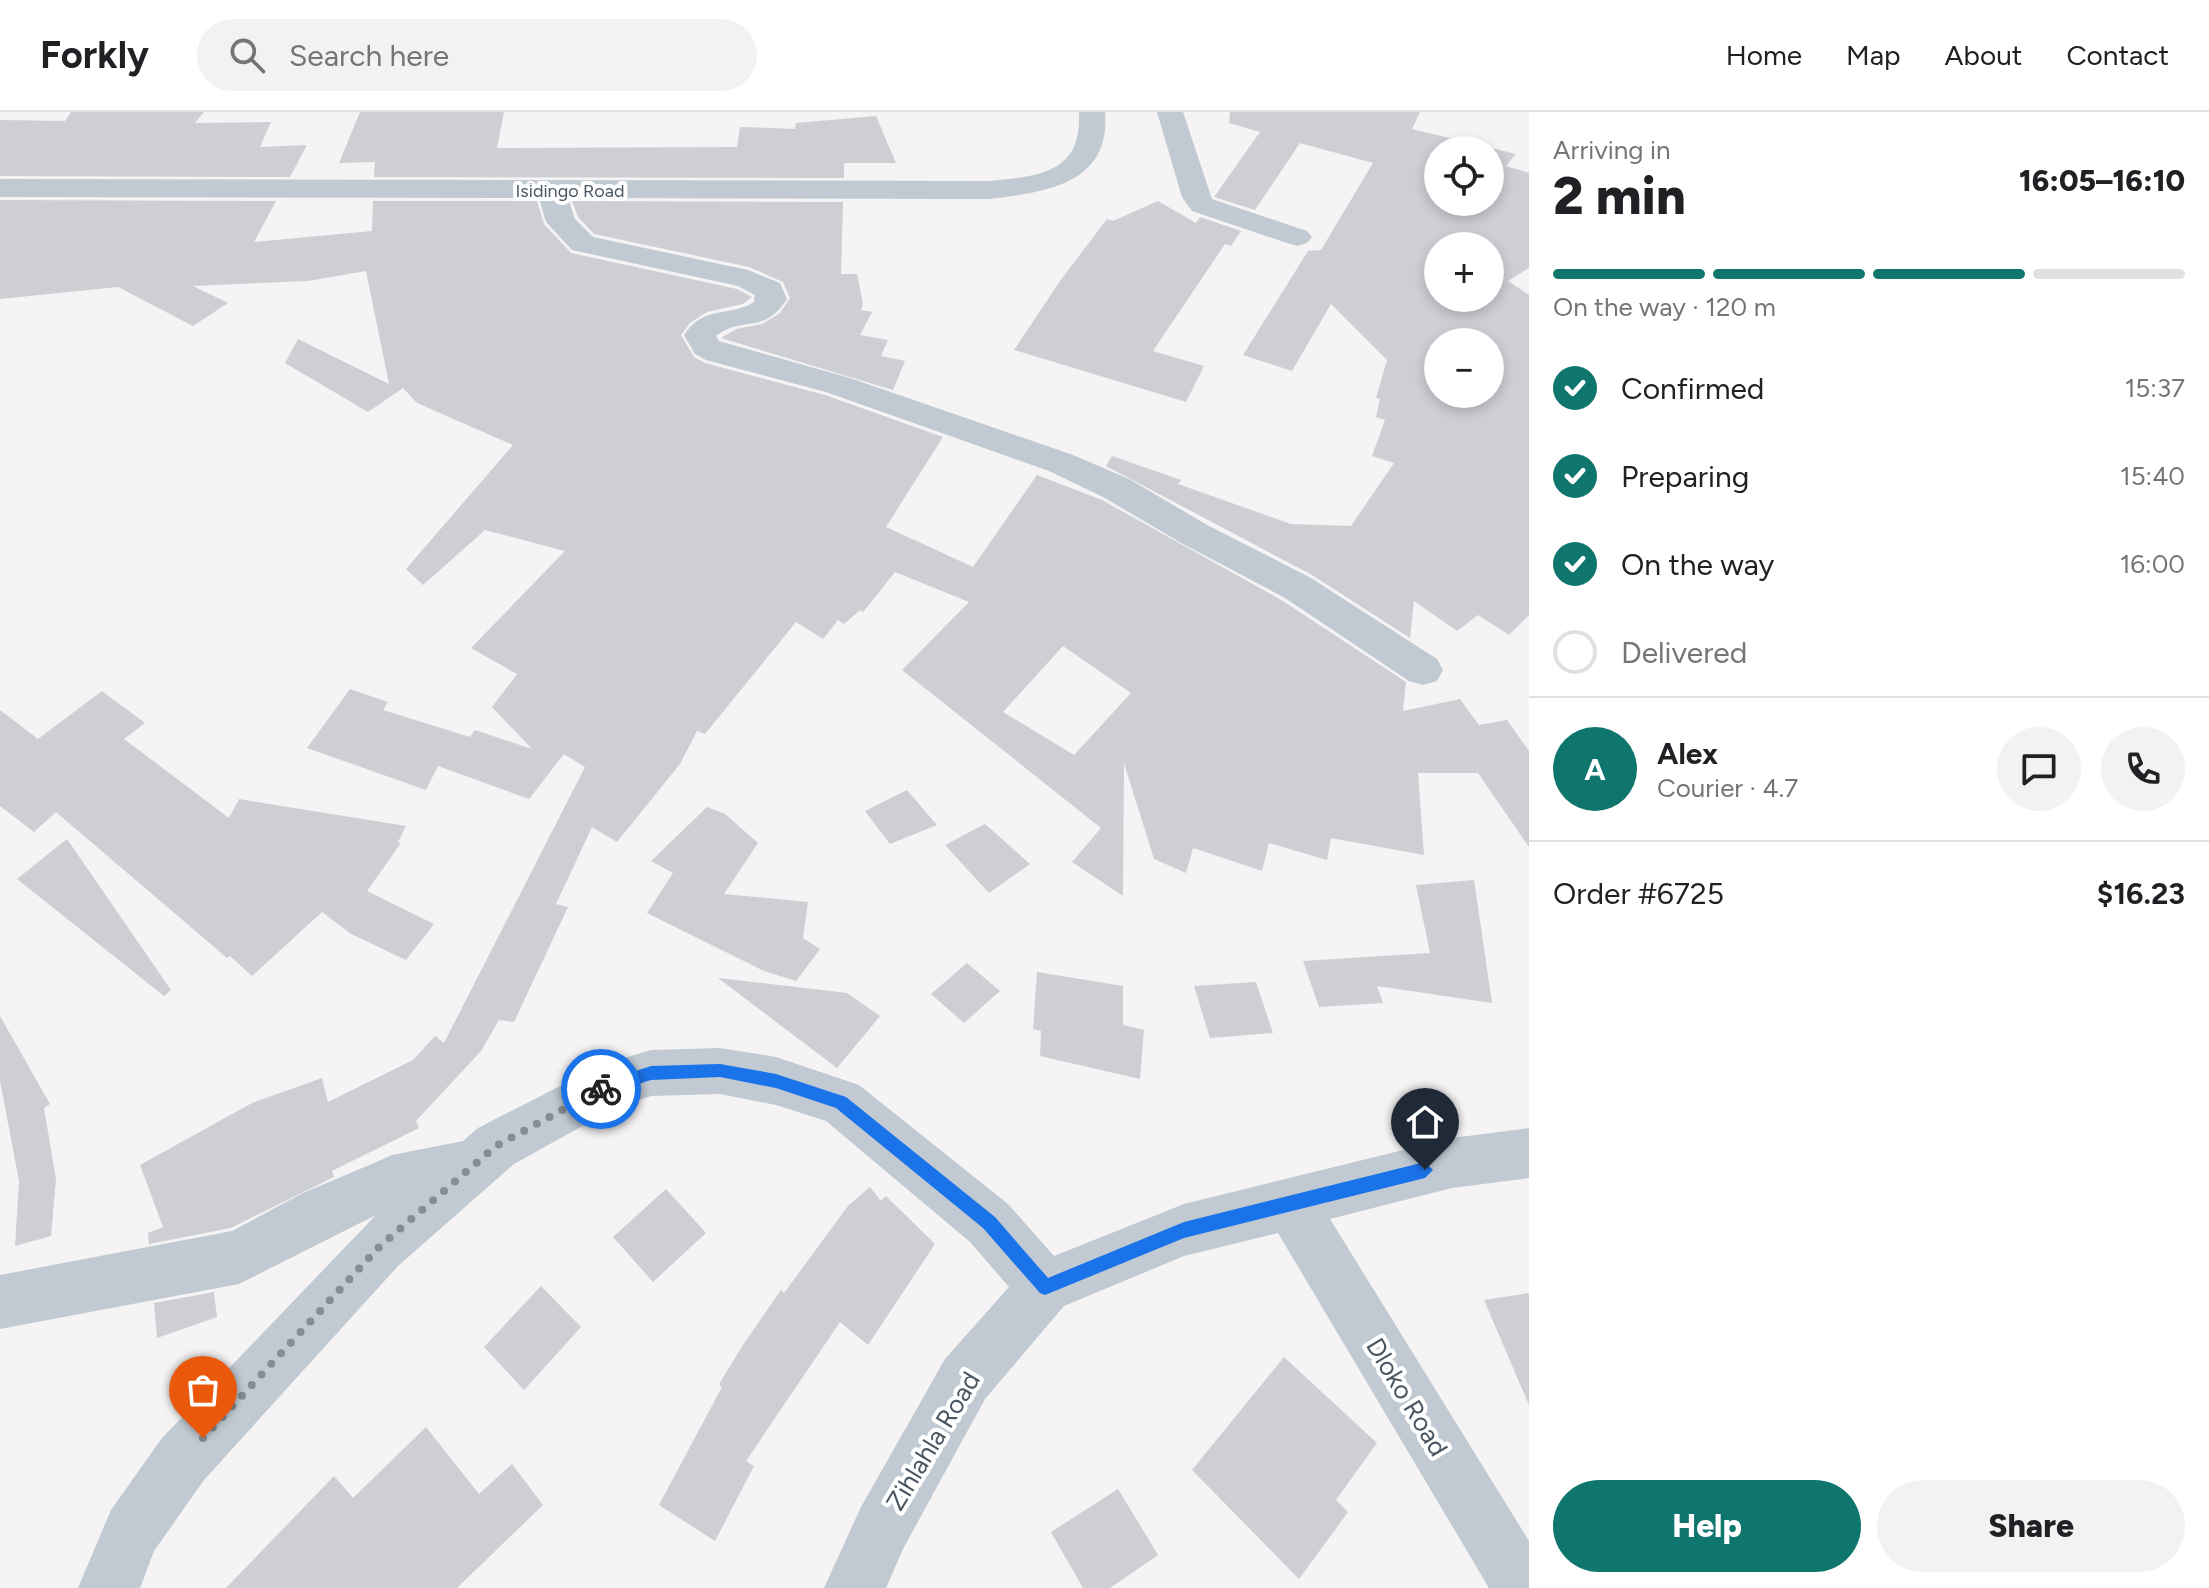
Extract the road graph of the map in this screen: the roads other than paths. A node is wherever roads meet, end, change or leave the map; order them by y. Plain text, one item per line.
1 (1092, 112) edge
2 (1170, 112) edge
3 (0, 188) edge
4 (551, 190) junction
5 (1297, 237) dead end
6 (1423, 670) dead end
7 (1529, 1153) edge
8 (474, 1165) junction
9 (1291, 1205) junction
10 (1045, 1287) junction
11 (0, 1302) edge
12 (109, 1588) edge
13 (855, 1588) edge
14 (1523, 1588) edge

1 - 4 street, Isidingo Road
2 - 5 street
3 - 4 street, Isidingo Road
4 - 6 street
7 - 9 street, Zihlahla Road
8 - 10 street
8 - 11 street
8 - 12 street
9 - 10 street, Zihlahla Road
9 - 14 street, Dloko Road
10 - 13 street, Zihlahla Road

